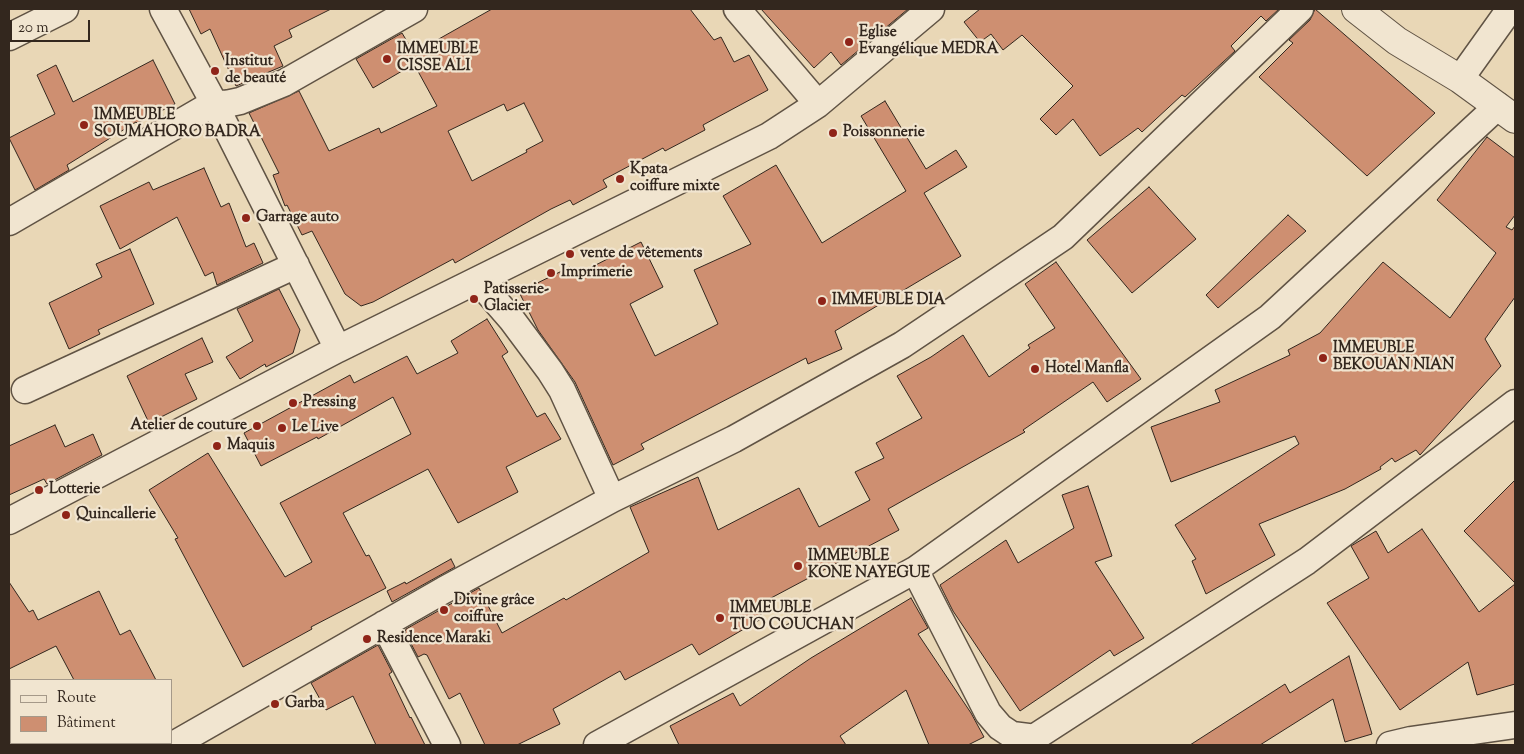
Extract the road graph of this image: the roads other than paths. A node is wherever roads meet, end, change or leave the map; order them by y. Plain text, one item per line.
1 (65, 9) edge
2 (162, 9) edge
3 (414, 9) edge
4 (737, 9) edge
5 (931, 9) edge
6 (1300, 9) edge
7 (1356, 9) edge
8 (1510, 9) edge
9 (9, 37) edge
10 (1460, 79) junction
11 (214, 103) junction
12 (818, 104) junction
13 (1506, 113) edge
14 (9, 222) edge
15 (296, 265) junction
16 (479, 282) junction
17 (338, 349) junction
18 (25, 390) dead end
19 (1515, 403) edge
20 (612, 499) junction
21 (9, 521) edge
22 (915, 570) junction
23 (384, 624) junction
24 (1515, 725) edge
25 (1030, 742) edge
26 (173, 745) edge
27 (447, 745) edge
28 (597, 745) edge
29 (1390, 745) edge

1 - 9 street
2 - 11 street
3 - 11 street
4 - 12 street
5 - 12 street
6 - 20 street
7 - 10 street
8 - 10 street
10 - 13 street
11 - 14 street
11 - 15 street
12 - 16 street
13 - 22 street
15 - 17 street
15 - 18 street
16 - 17 street
16 - 20 street
17 - 21 street
19 - 25 street
20 - 23 street
22 - 25 street
22 - 28 street
23 - 26 street
23 - 27 street
24 - 29 street

